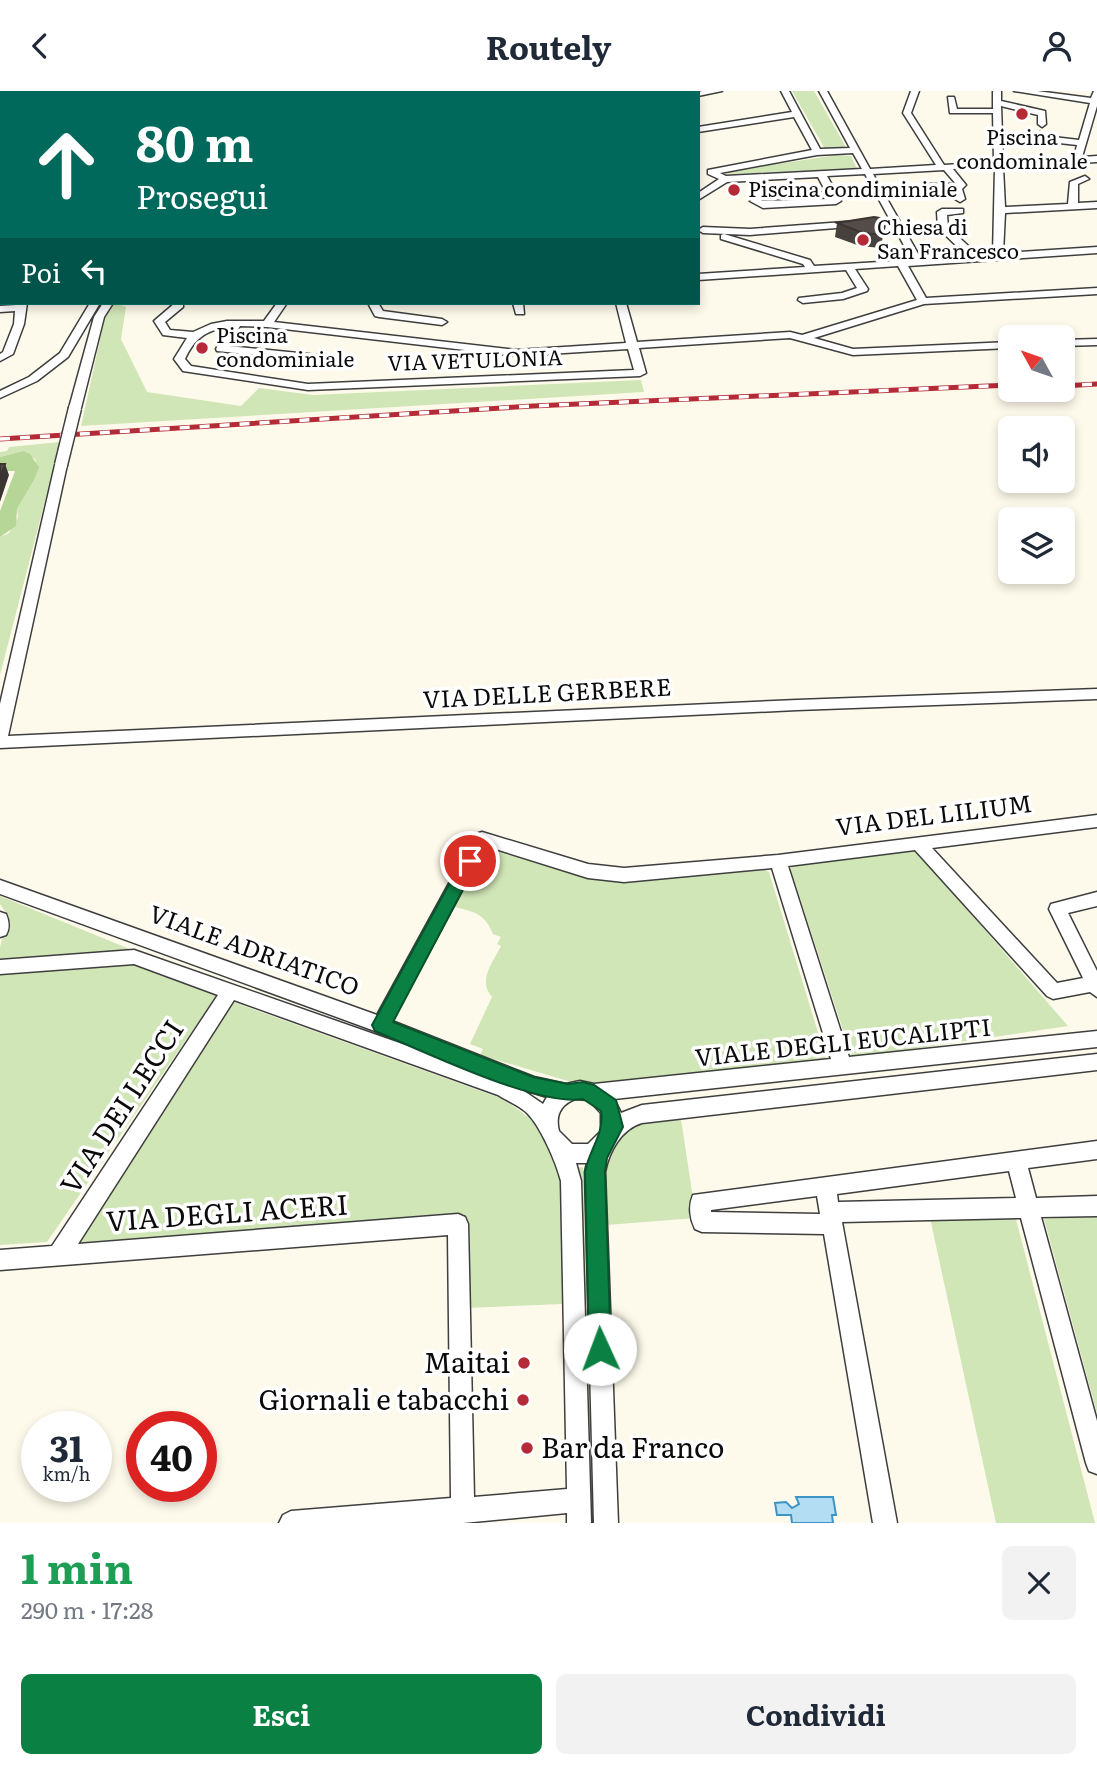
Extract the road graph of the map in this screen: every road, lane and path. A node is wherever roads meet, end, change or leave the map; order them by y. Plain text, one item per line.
1 (718, 91) edge
2 (785, 91) edge
3 (823, 91) edge
4 (915, 91) edge
5 (997, 91) edge
6 (1018, 91) edge
7 (1059, 91) edge
8 (700, 94) edge
9 (1096, 97) edge
10 (951, 99) dead end
11 (998, 107) junction
12 (953, 111) junction
13 (797, 114) junction
14 (952, 124) dead end
15 (1042, 124) dead end
16 (1087, 125) junction
17 (1097, 127) edge
18 (700, 130) edge
19 (1040, 135) dead end
20 (1082, 143) junction
21 (855, 151) junction
22 (817, 152) junction
23 (1097, 159) edge
24 (1077, 161) junction
25 (999, 165) junction
26 (945, 168) junction
27 (700, 169) edge
28 (711, 172) junction
29 (868, 173) junction
30 (822, 175) junction
31 (725, 179) junction
32 (1085, 179) dead end
33 (930, 187) dead end
34 (958, 187) junction
35 (700, 196) edge
36 (834, 198) junction
37 (960, 199) dead end
38 (1097, 205) edge
39 (1073, 206) junction
40 (960, 211) dead end
41 (1000, 211) junction
42 (755, 220) dead end
43 (894, 221) junction
44 (881, 222) edge
45 (868, 223) edge
46 (701, 229) edge
47 (750, 232) junction
48 (725, 237) junction
49 (1097, 250) edge
50 (998, 256) junction
51 (916, 258) junction
52 (975, 258) junction
53 (901, 263) junction
54 (809, 266) junction
55 (849, 267) junction
56 (758, 273) junction
57 (700, 276) edge
58 (1097, 291) edge
59 (803, 300) dead end
60 (923, 302) junction
61 (22, 305) edge
62 (281, 305) edge
63 (374, 305) edge
64 (622, 305) edge
65 (179, 306) dead end
66 (0, 309) edge
67 (96, 309) edge
68 (442, 322) dead end
69 (236, 323) junction
70 (267, 324) junction
71 (196, 335) junction
72 (803, 338) junction
73 (1097, 342) edge
74 (1075, 343) edge
75 (998, 346) edge
76 (633, 347) junction
77 (0, 358) edge
78 (346, 361) dead end
79 (0, 395) edge
80 (1097, 694) edge
81 (0, 740) edge
82 (1097, 821) edge
83 (917, 842) junction
84 (778, 861) junction
85 (0, 887) edge
86 (1097, 899) edge
87 (0, 919) edge
88 (0, 930) edge
89 (0, 967) edge
90 (1096, 987) edge
91 (231, 991) junction
92 (381, 1025) junction
93 (1097, 1039) edge
94 (1097, 1062) edge
95 (843, 1067) junction
96 (568, 1093) junction
97 (594, 1093) junction
98 (548, 1127) junction
99 (607, 1141) junction
100 (562, 1148) junction
101 (1097, 1150) edge
102 (1016, 1161) junction
103 (826, 1188) junction
104 (780, 1193) junction
105 (1097, 1206) edge
106 (1029, 1207) junction
107 (832, 1218) junction
108 (786, 1223) junction
109 (59, 1254) junction
110 (0, 1260) edge
111 (1097, 1463) edge
112 (463, 1511) junction
113 (579, 1511) edge
114 (326, 1522) edge
115 (291, 1523) edge
116 (606, 1523) edge
117 (886, 1523) edge

1 - 8 street
2 - 13 street
3 - 21 street
4 - 26 street
5 - 11 street
6 - 9 street
7 - 9 street
9 - 16 street
10 - 12 street
11 - 12 street
11 - 15 street
11 - 25 street
12 - 14 street
13 - 18 street
13 - 22 street
16 - 17 street
16 - 20 street
19 - 20 street
20 - 24 street
21 - 22 street
21 - 29 street
22 - 28 street
23 - 24 street
24 - 25 street
25 - 26 street
25 - 41 street
26 - 29 street
26 - 34 street
27 - 28 street
28 - 31 street
29 - 30 street
29 - 43 street
30 - 31 street
30 - 36 street
31 - 35 street
32 - 39 street
33 - 34 street
34 - 37 street
36 - 36 street
38 - 39 street
39 - 41 street
40 - 52 street
41 - 50 street
42 - 47 street
43 - 44 street
43 - 51 street
45 - 47 street
46 - 47 street
46 - 48 street
48 - 54 street
48 - 56 street
49 - 50 street
50 - 52 street
51 - 52 street
51 - 53 street
51 - 54 street
53 - 55 street
53 - 60 street
54 - 55 street
54 - 56 street
55 - 59 street
56 - 57 street
58 - 60 street
60 - 72 street
61 - 66 street
61 - 77 street
62 - 70 street
63 - 68 street
64 - 76 street
65 - 71 street
67 - 79 street
67 - 81 street, bridge
69 - 70 street
69 - 71 street
69 - 78 street
70 - 76 street
71 - 76 street, VIA VETULONIA
72 - 75 street
72 - 76 street
73 - 74 street
80 - 81 street, VIA DELLE GERBERE
82 - 83 street, VIA DEL LILIUM
83 - 84 street, VIA DEL LILIUM
83 - 90 street
84 - 92 street, VIA DEL LILIUM
84 - 95 street
85 - 92 street, VIALE ADRIATICO
86 - 90 street
87 - 88 street
89 - 91 street, VIALE ADRIATICO
91 - 98 street, VIALE ADRIATICO
91 - 109 street, VIA DEI LECCI
92 - 96 street, VIALE ADRIATICO
93 - 95 street, VIALE DEGLI EUCALIPTI
94 - 99 street, VIALE DEGLI EUCALIPTI
95 - 97 street, VIALE DEGLI EUCALIPTI
96 - 97 street
96 - 98 street
97 - 99 street
98 - 100 street
99 - 100 street
99 - 116 street
100 - 113 street
101 - 102 street
102 - 103 street
102 - 106 street
103 - 104 street
103 - 107 street
104 - 108 street
104 - 108 street
105 - 106 street
106 - 107 street
106 - 111 street
107 - 108 street
107 - 117 street
109 - 110 street, VIA DEGLI ACERI
109 - 112 street, VIA DEGLI ACERI
112 - 113 street
112 - 114 street
114 - 115 street

